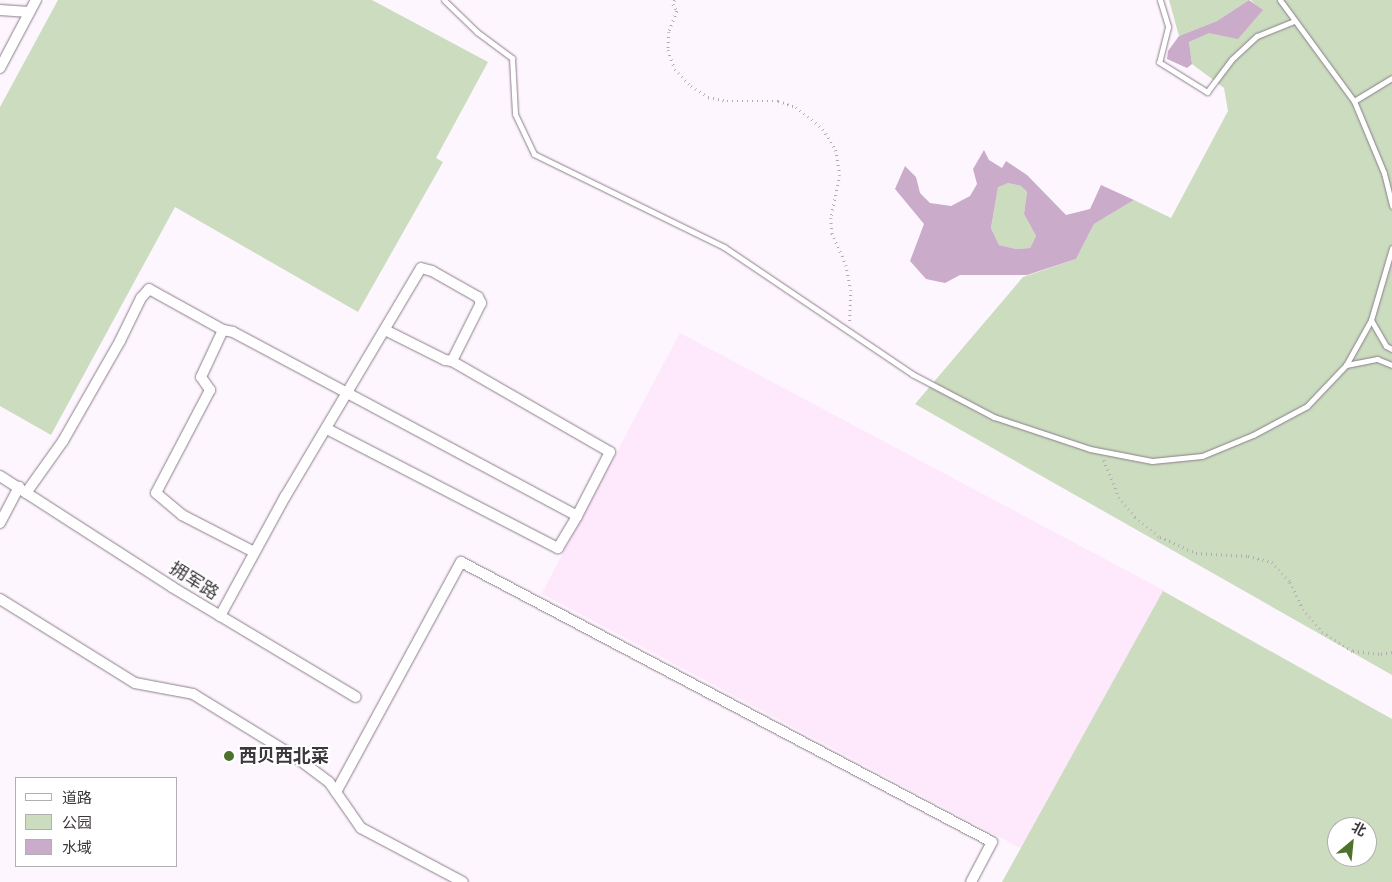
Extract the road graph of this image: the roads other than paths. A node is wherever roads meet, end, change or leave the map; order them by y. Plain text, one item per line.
1 (36, 0) edge
2 (444, 0) edge
3 (1160, 0) edge
4 (1280, 0) edge
5 (0, 10) edge
6 (29, 12) junction
7 (1294, 21) dead end
8 (0, 68) edge
9 (1392, 78) edge
10 (1354, 101) junction
11 (1392, 206) edge
12 (1392, 248) edge
13 (1371, 320) junction
14 (223, 330) junction
15 (385, 330) junction
16 (1392, 349) edge
17 (452, 361) junction
18 (1346, 365) junction
19 (1392, 365) edge
20 (346, 393) junction
21 (327, 428) junction
22 (0, 476) edge
23 (22, 490) junction
24 (577, 516) junction
25 (0, 523) edge
26 (254, 552) junction
27 (0, 599) edge
28 (220, 616) junction
29 (356, 697) dead end
30 (336, 792) junction
31 (462, 882) edge
32 (971, 882) edge

1 - 6 street
2 - 18 lane
3 - 7 lane
4 - 10 lane
5 - 6 street
6 - 8 street
9 - 10 lane
10 - 11 lane
12 - 13 lane
13 - 16 lane
13 - 18 lane
14 - 20 street
14 - 23 street
14 - 26 street
15 - 17 street
15 - 17 street
15 - 20 street
17 - 24 street
18 - 19 lane
20 - 21 street
20 - 24 street
21 - 24 street
21 - 26 street
22 - 23 street, 拥军路
23 - 25 street
23 - 28 street, 拥军路
26 - 28 street
27 - 30 street
28 - 29 street, 拥军路
30 - 31 street
30 - 32 street

